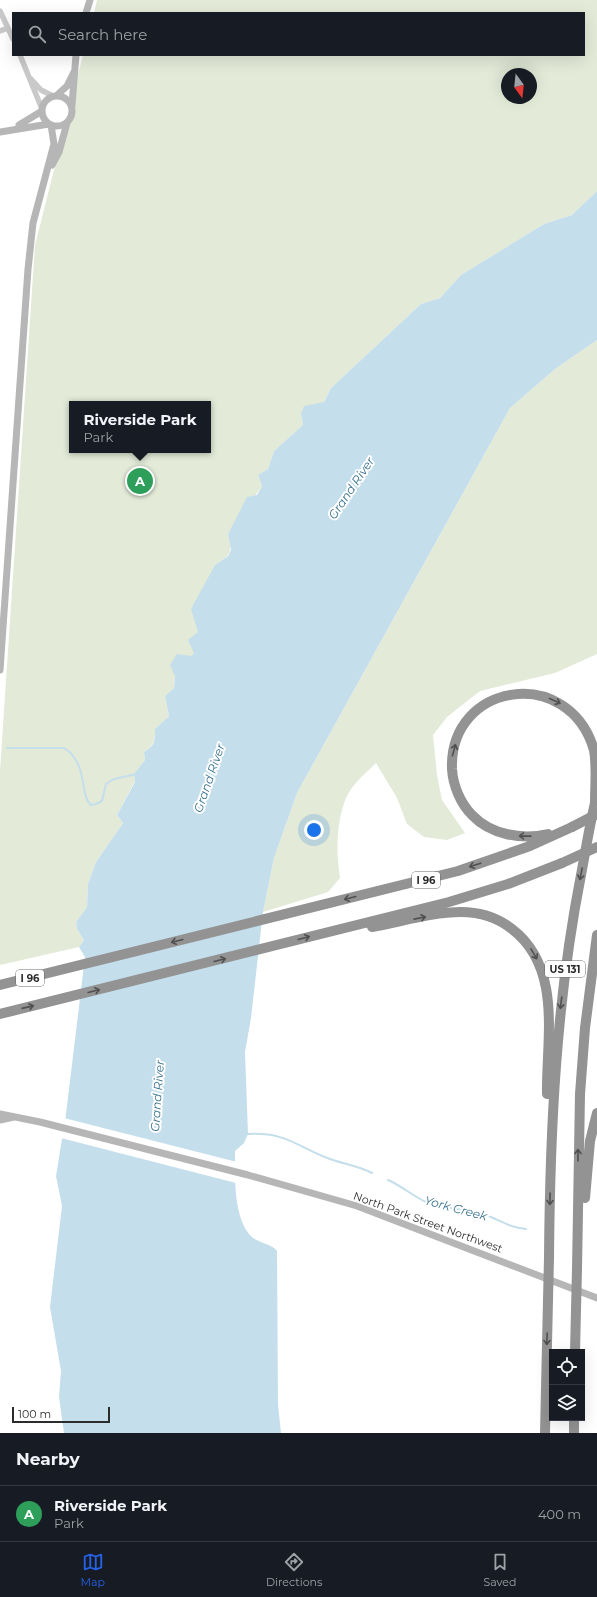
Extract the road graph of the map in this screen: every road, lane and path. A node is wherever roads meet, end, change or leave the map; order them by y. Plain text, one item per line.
1 (90, 0) edge
2 (0, 11) edge
3 (86, 12) edge
4 (8, 28) junction
5 (0, 31) edge
6 (12, 37) edge
7 (20, 56) edge
8 (76, 56) edge
9 (74, 72) junction
10 (31, 79) junction
11 (54, 96) junction
12 (72, 105) junction
13 (42, 110) junction
14 (67, 123) junction
15 (50, 125) junction
16 (13, 128) junction
17 (0, 132) edge
18 (45, 175) junction
19 (0, 670) edge
20 (596, 804) edge
21 (568, 829) junction
22 (597, 848) edge
23 (326, 932) junction
24 (597, 935) edge
25 (0, 985) edge
26 (0, 1014) edge
27 (597, 1113) edge
28 (0, 1114) edge
29 (16, 1117) junction
30 (0, 1120) edge
31 (550, 1146) junction
32 (577, 1266) junction
33 (597, 1298) edge
34 (575, 1349) edge
35 (574, 1421) edge
36 (545, 1433) edge
37 (574, 1433) edge

1 - 3 main road
2 - 4 street
4 - 5 street
4 - 6 street
7 - 10 street
8 - 9 main road
9 - 11 main road
9 - 12 main road
10 - 11 street
10 - 13 street
11 - 12 main road
11 - 13 main road
12 - 14 main road
13 - 15 main road
13 - 16 main road
14 - 15 main road
14 - 18 main road
15 - 16 main road
15 - 18 main road
16 - 17 main road
18 - 19 main road
20 - 21 highway, I 96, bridge
21 -> 20 highway
20 -> 31 highway, US 131
21 -> 25 highway, I 96
22 - 23 highway, I 96, bridge
26 -> 23 highway, I 96
23 -> 31 highway
32 -> 24 highway, US 131
27 - 32 highway
28 - 29 main road, North Park Street Northwest
29 - 30 main road
29 - 33 main road, North Park Street Northwest
31 -> 36 highway, US 131, bridge
32 - 34 highway, US 131, bridge
35 - 37 highway

